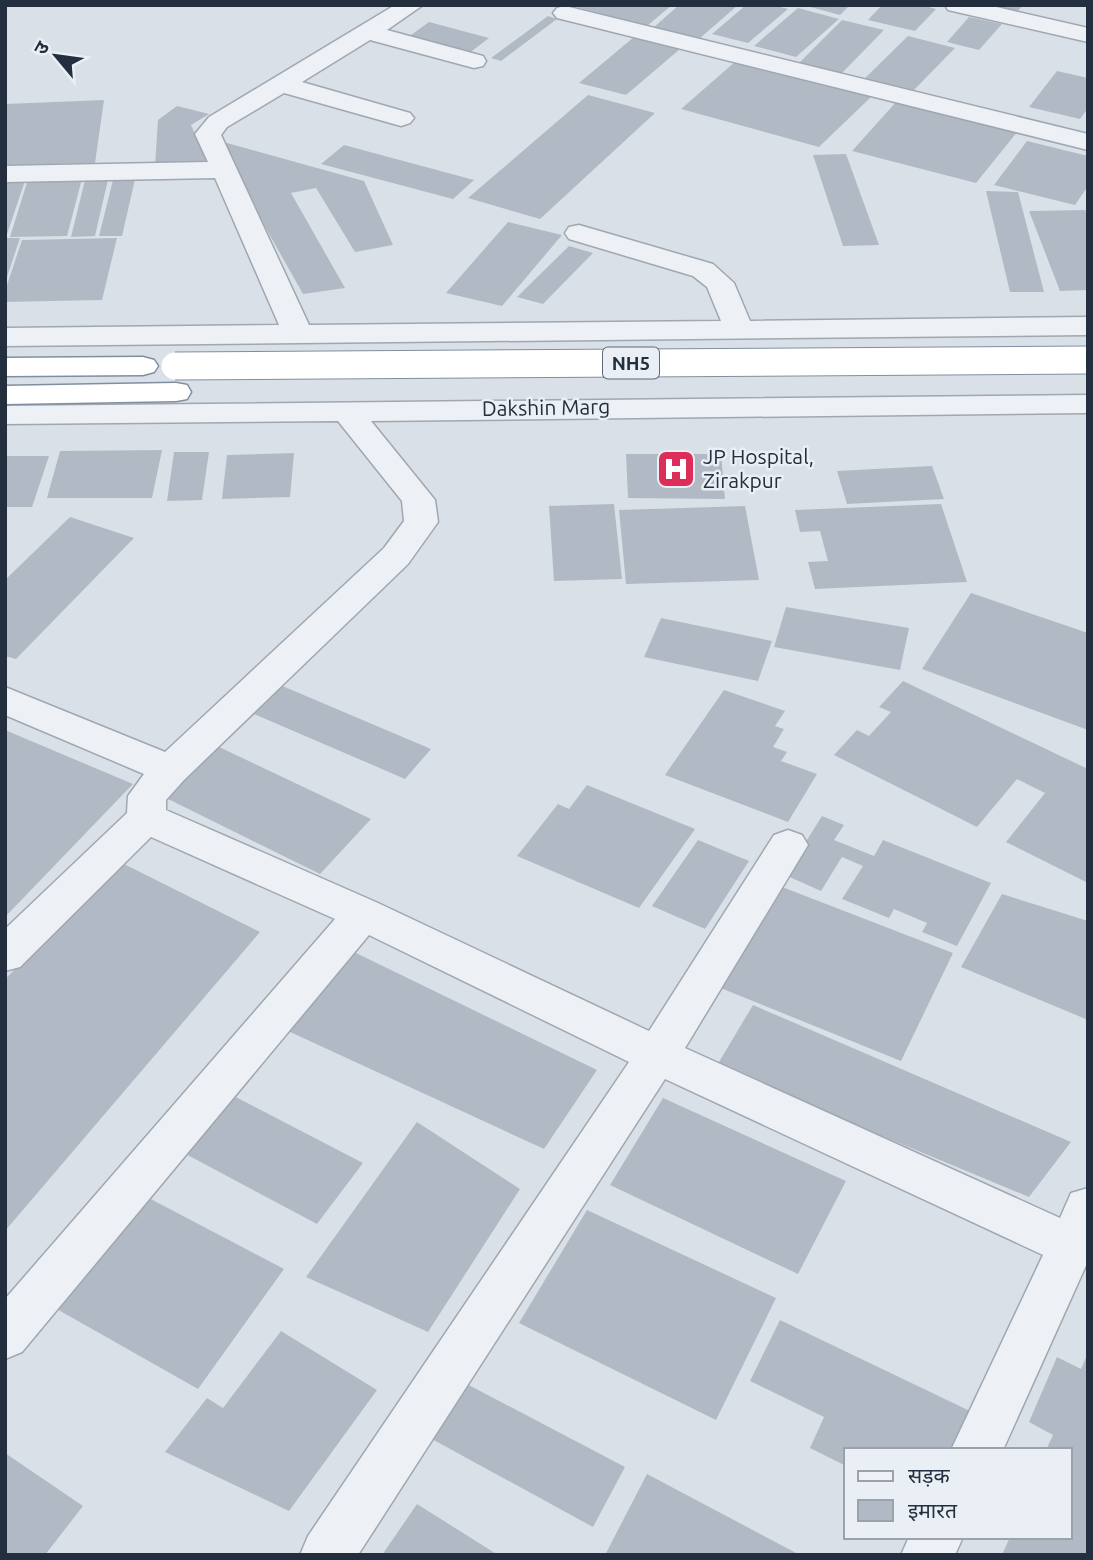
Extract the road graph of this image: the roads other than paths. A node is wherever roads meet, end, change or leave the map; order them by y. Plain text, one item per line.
1 (411, 5) edge
2 (956, 5) edge
3 (565, 13) dead end
4 (367, 32) junction
5 (1088, 36) edge
6 (474, 61) dead end
7 (281, 84) junction
8 (401, 118) dead end
9 (1088, 142) edge
10 (225, 170) junction
11 (5, 174) edge
12 (579, 233) dead end
13 (1088, 326) edge
14 (725, 329) junction
15 (298, 334) junction
16 (5, 337) edge
17 (1088, 360) edge
18 (5, 367) edge
19 (175, 379) junction
20 (1088, 384) edge
21 (5, 395) edge
22 (1088, 404) edge
23 (729, 406) junction
24 (346, 410) junction
25 (5, 415) edge
26 (5, 701) edge
27 (170, 770) junction
28 (146, 818) junction
29 (789, 845) dead end
30 (363, 914) junction
31 (5, 955) edge
32 (658, 1054) junction
33 (1079, 1226) edge
34 (5, 1336) edge
35 (978, 1448) edge
36 (935, 1539) edge
37 (327, 1555) edge
38 (928, 1555) edge

1 - 4 street
2 - 5 street
3 - 9 street
4 - 6 street
4 - 7 street
7 - 8 street
7 - 10 street
10 - 11 street
10 - 15 street
12 - 14 street
13 - 14 street, NH5
14 - 15 street, NH5
14 - 23 street
15 - 16 street, NH5
17 - 19 highway, Dakshin Marg / NH5, bridge
18 - 19 highway, Dakshin Marg
19 - 20 highway, Dakshin Marg / NH5
19 - 21 highway, Dakshin Marg
22 - 23 street, Dakshin Marg / NH5
23 - 24 street, Dakshin Marg / NH5
24 - 25 street, Dakshin Marg / NH5
24 - 27 street
26 - 27 street
27 - 28 street
28 - 30 street
28 - 31 street
29 - 32 street
30 - 32 street
30 - 34 street
32 - 33 street
32 - 37 street
33 - 35 street
36 - 38 street

